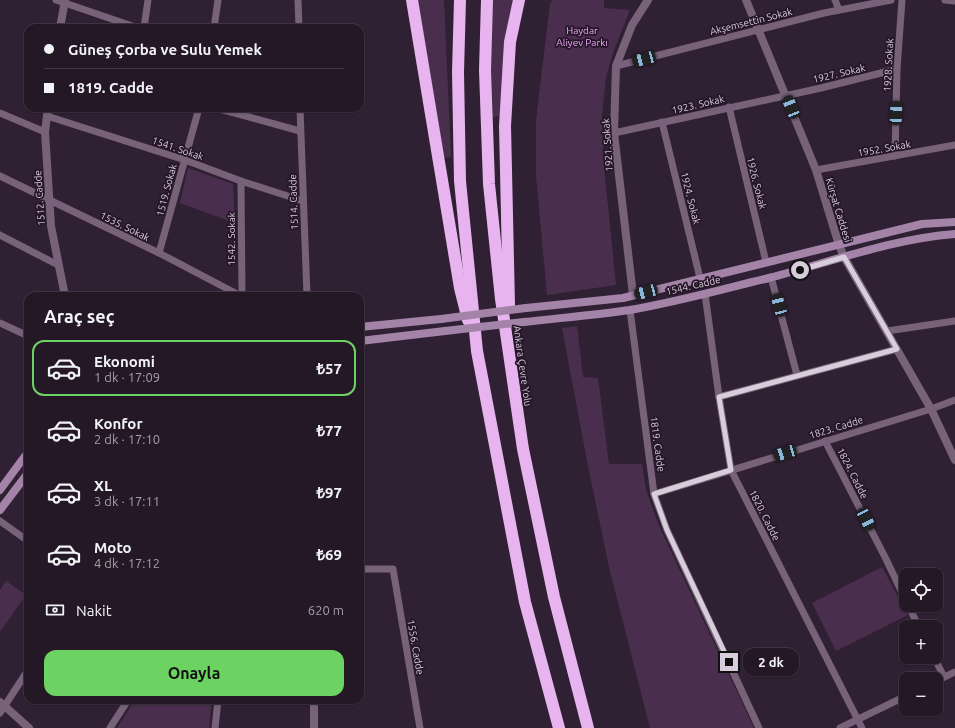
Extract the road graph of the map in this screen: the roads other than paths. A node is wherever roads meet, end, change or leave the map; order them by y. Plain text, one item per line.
1 (56, 0) edge
2 (148, 0) edge
3 (218, 0) edge
4 (298, 0) edge
5 (412, 0) edge
6 (460, 0) edge
7 (487, 0) edge
8 (519, 0) edge
9 (648, 0) edge
10 (746, 0) edge
11 (835, 0) edge
12 (891, 0) edge
13 (902, 0) edge
14 (944, 0) edge
15 (955, 1) edge
16 (65, 2) edge
17 (870, 2) edge
18 (839, 10) junction
19 (61, 24) edge
20 (127, 24) edge
21 (145, 24) edge
22 (215, 24) edge
23 (299, 24) edge
24 (758, 29) junction
25 (616, 66) junction
26 (897, 69) junction
27 (786, 95) junction
28 (729, 107) junction
29 (47, 112) edge
30 (198, 112) edge
31 (231, 112) edge
32 (300, 112) edge
33 (0, 113) edge
34 (662, 122) junction
35 (300, 131) junction
36 (45, 132) junction
37 (614, 133) junction
38 (955, 145) edge
39 (895, 156) junction
40 (185, 160) junction
41 (816, 170) junction
42 (0, 176) edge
43 (241, 181) junction
44 (49, 200) junction
45 (303, 202) junction
46 (955, 222) edge
47 (0, 234) edge
48 (955, 234) edge
49 (839, 245) junction
50 (160, 254) junction
51 (844, 257) junction
52 (766, 262) junction
53 (58, 265) junction
54 (771, 277) junction
55 (700, 278) junction
56 (64, 286) junction
57 (65, 292) edge
58 (67, 292) edge
59 (233, 292) edge
60 (241, 292) edge
61 (307, 292) edge
62 (705, 294) junction
63 (633, 295) junction
64 (630, 310) junction
65 (955, 321) edge
66 (0, 323) edge
67 (364, 327) edge
68 (887, 331) junction
69 (24, 334) edge
70 (364, 341) edge
71 (897, 349) junction
72 (476, 351) junction
73 (511, 360) junction
74 (797, 375) junction
75 (719, 397) junction
76 (955, 400) edge
77 (932, 409) junction
78 (825, 441) junction
79 (24, 457) edge
80 (955, 460) edge
81 (731, 470) junction
82 (24, 478) edge
83 (0, 490) edge
84 (654, 494) junction
85 (0, 510) edge
86 (0, 522) edge
87 (24, 538) edge
88 (364, 570) edge
89 (899, 586) edge
90 (938, 664) edge
91 (955, 672) edge
92 (24, 676) edge
93 (944, 677) joint
94 (899, 699) edge
95 (125, 704) edge
96 (218, 704) edge
97 (314, 704) edge
98 (2, 707) edge
99 (858, 719) junction
100 (29, 728) edge
101 (110, 728) edge
102 (215, 728) edge
103 (314, 728) edge
104 (420, 728) edge
105 (559, 728) edge
106 (588, 728) edge
107 (760, 728) edge
108 (840, 728) edge
109 (862, 728) edge

1 - 16 street
2 - 21 street
3 - 22 street
4 - 23 street
5 - 72 highway
6 - 72 highway
7 - 73 highway, Ankara Çevre Yolu
8 - 73 highway
9 - 25 street, 1921. Sokak
10 - 24 street, Kürşat Caddesi
11 - 18 street
12 - 17 street, Akşemsettin Sokak
13 - 26 street, 1928. Sokak
14 - 15 street
16 - 19 street
16 - 20 street
17 - 18 street, Akşemsettin Sokak
18 - 24 street, Akşemsettin Sokak
24 - 25 street, Akşemsettin Sokak
24 - 27 street, Kürşat Caddesi
25 - 37 street, 1921. Sokak
26 - 27 street, 1927. Sokak
26 - 39 street, 1928. Sokak
27 - 28 street, 1923. Sokak
27 - 41 street, Kürşat Caddesi
28 - 34 street, 1923. Sokak
28 - 52 street, 1926. Sokak
29 - 36 street, 1512. Cadde
29 - 40 street, 1541. Sokak
30 - 40 street, 1519. Sokak
31 - 35 street
32 - 35 street, 1514. Cadde
33 - 36 street
34 - 37 street, 1923. Sokak
34 - 55 street, 1924. Sokak
35 - 45 street, 1514. Cadde
36 - 44 street, 1512. Cadde
37 - 63 street, 1921. Sokak
38 - 39 street, 1952. Sokak
39 - 41 street, 1952. Sokak
40 - 43 street, 1541. Sokak
40 - 50 street, 1519. Sokak
41 - 49 street, Kürşat Caddesi
42 - 44 street, 1535. Sokak
43 - 45 street, 1541. Sokak
43 - 60 street, 1542. Sokak
44 - 50 street, 1535. Sokak
44 - 53 street, 1512. Cadde
45 - 61 street, 1514. Cadde
46 - 49 main road, 1544. Cadde
47 - 53 street
48 - 51 main road, 1544. Cadde
49 - 51 street, Kürşat Caddesi
49 - 52 main road, 1544. Cadde
50 - 59 street, 1535. Sokak
51 - 54 main road, 1544. Cadde
51 - 68 street, Kürşat Caddesi
52 - 55 main road, 1544. Cadde
53 - 56 street, 1512. Cadde
54 - 62 main road, 1544. Cadde
54 - 74 street
55 - 63 main road, 1544. Cadde
56 - 57 street, 1512. Cadde
56 - 58 street, 1512. Cadde
62 - 64 main road, 1544. Cadde
62 - 75 street, 1820. Cadde
63 - 67 main road, 1544. Cadde, bridge
64 - 70 main road, 1544. Cadde, bridge
64 - 84 street, 1819. Cadde
65 - 68 street
66 - 69 street
68 - 71 street, Kürşat Caddesi
71 - 74 street
71 - 77 street, Kürşat Caddesi
72 - 105 highway
73 - 106 highway, Ankara Çevre Yolu
74 - 75 street
75 - 81 street, 1820. Cadde
76 - 77 street, 1823. Cadde
77 - 78 street, 1823. Cadde
77 - 80 street, Kürşat Caddesi
78 - 81 street, 1823. Cadde
78 - 89 street, 1824. Cadde
79 - 83 main road
81 - 84 street, 1823. Cadde
81 - 99 street, 1820. Cadde
82 - 85 main road
84 - 107 street, 1819. Cadde
86 - 87 street
88 - 104 street, 1556. Cadde
90 - 93 street
91 - 93 street
92 - 98 street
94 - 99 street
95 - 101 street
96 - 102 street
97 - 103 street
98 - 100 street
99 - 108 street
99 - 109 street, 1820. Cadde

